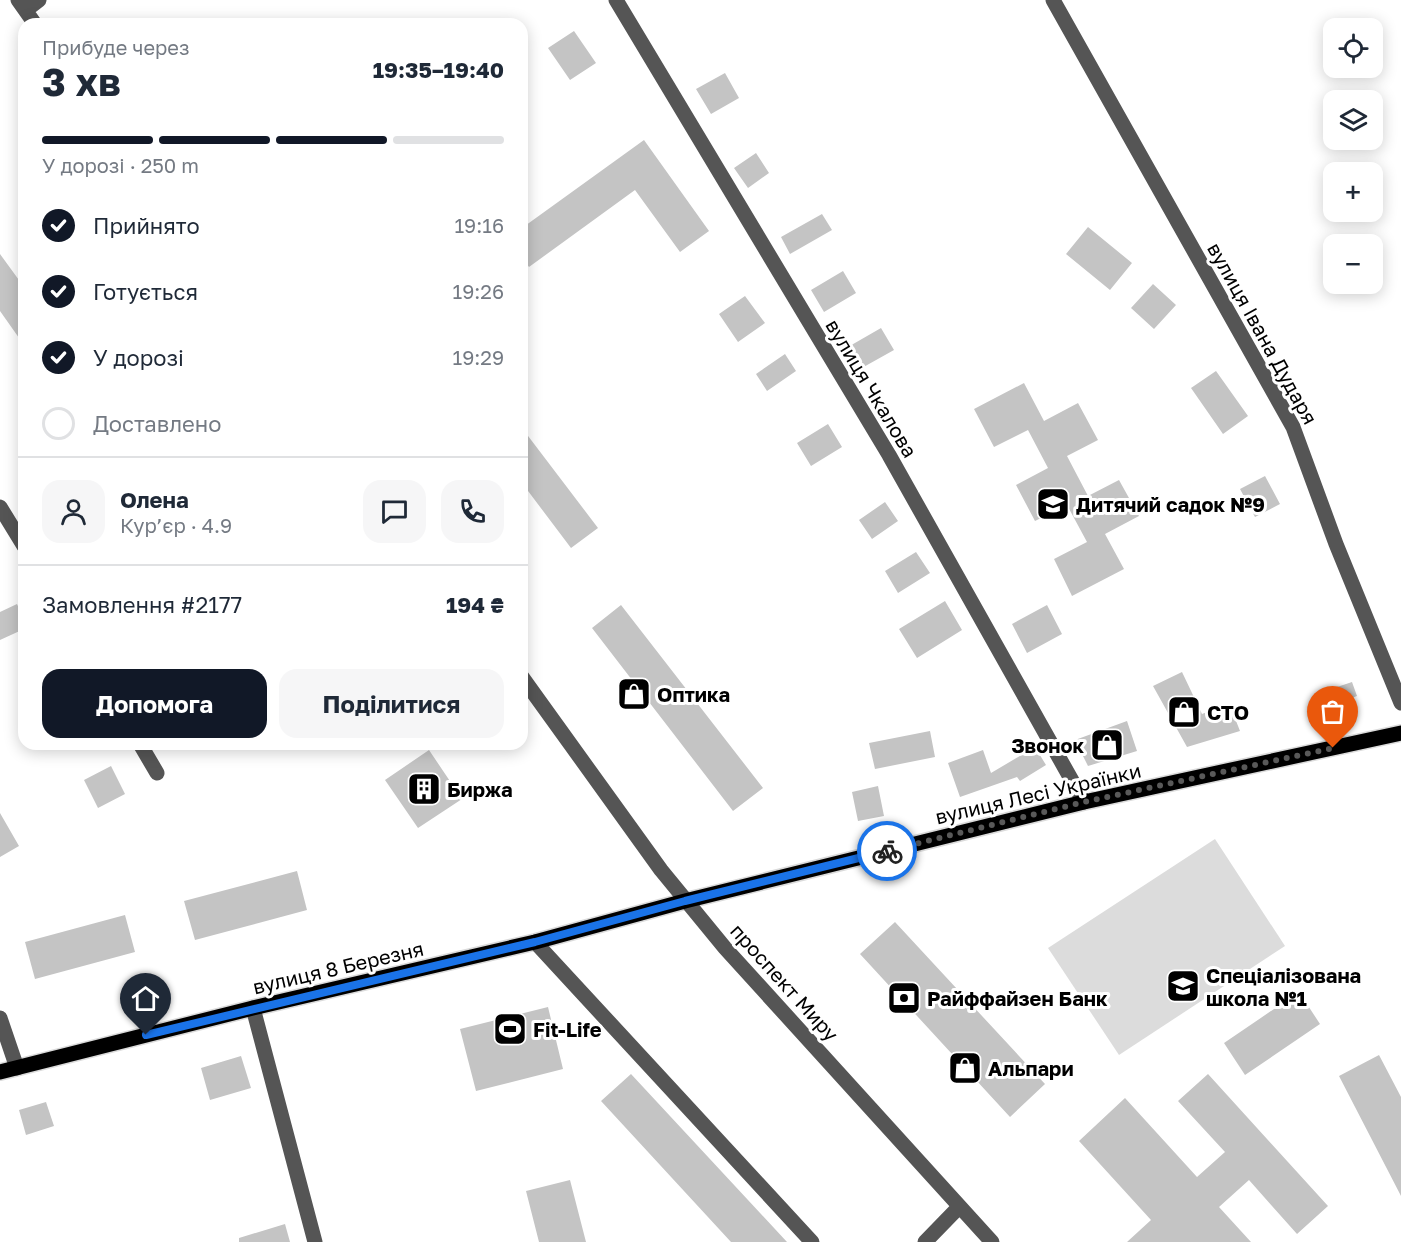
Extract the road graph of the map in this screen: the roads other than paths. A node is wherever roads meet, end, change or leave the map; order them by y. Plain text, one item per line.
1 (39, 0) edge
2 (616, 0) edge
3 (1053, 0) edge
4 (22, 5) edge
5 (31, 18) edge
6 (0, 507) edge
7 (18, 536) edge
8 (528, 685) edge
9 (1401, 703) edge
10 (1401, 733) edge
11 (144, 750) edge
12 (157, 773) dead end
13 (1084, 802) junction
14 (685, 901) junction
15 (535, 942) junction
16 (253, 1008) junction
17 (0, 1018) edge
18 (17, 1068) junction
19 (0, 1072) edge
20 (959, 1207) junction
21 (315, 1242) edge
22 (812, 1242) edge
23 (925, 1242) edge
24 (992, 1242) edge

1 - 4 street
2 - 13 street, вулиця Чкалова
3 - 9 street, вулиця Івана Дударя
4 - 5 street
6 - 7 street
8 - 14 street, проспект Миру
10 - 13 main road, вулиця Лесі Українки
11 - 12 street
13 - 14 main road, вулиця Лесі Українки
14 - 15 main road, вулиця 8 Березня
14 - 20 street, проспект Миру
15 - 16 main road, вулиця 8 Березня
15 - 22 street
16 - 18 main road, вулиця 8 Березня
16 - 21 street
17 - 18 street
18 - 19 main road, вулиця 8 Березня
20 - 23 street
20 - 24 street, проспект Миру

